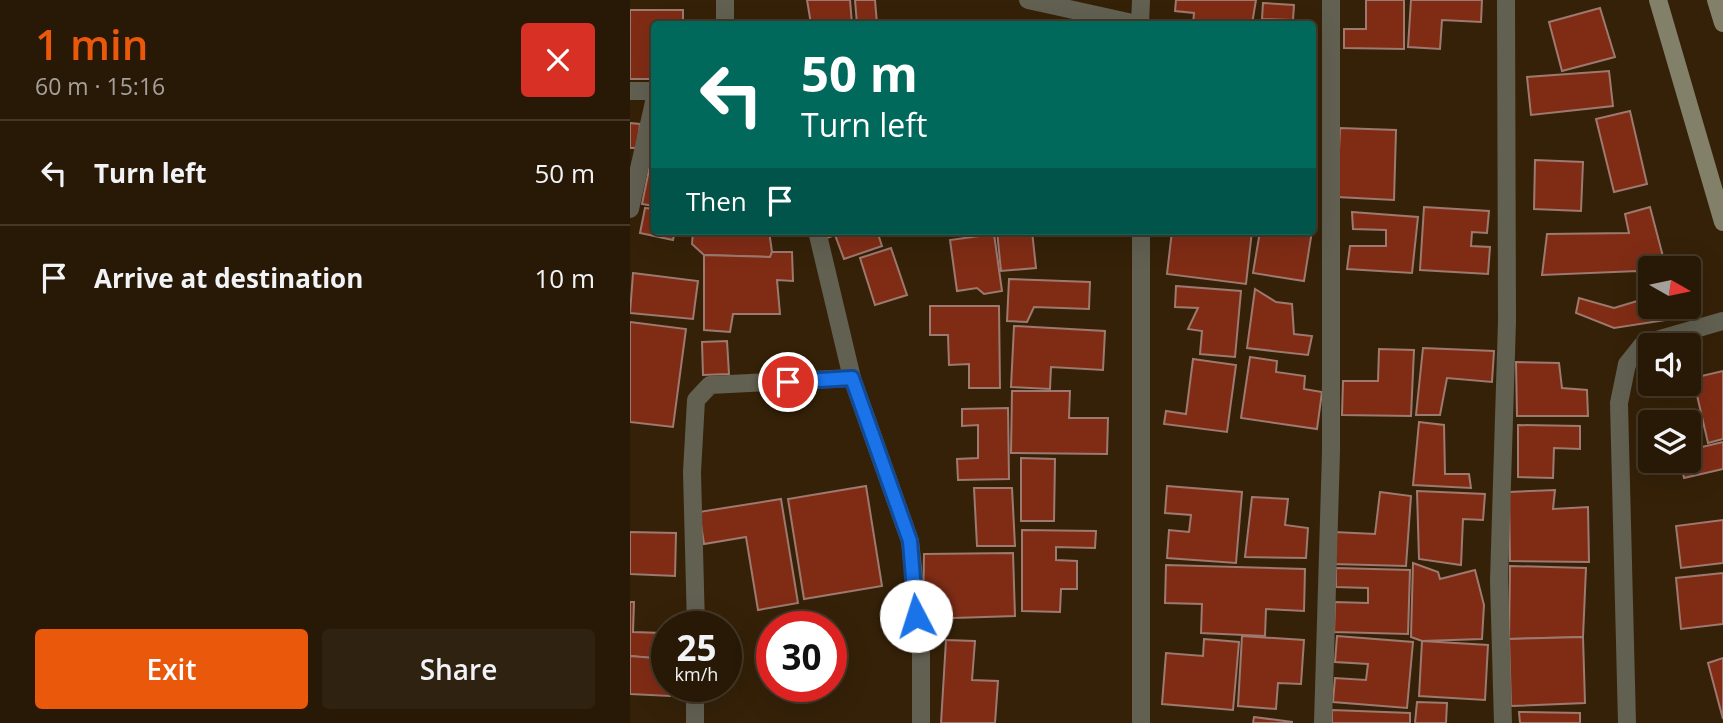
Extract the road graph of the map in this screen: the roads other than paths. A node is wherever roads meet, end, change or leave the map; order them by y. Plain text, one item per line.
1 (725, 0) edge
2 (1028, 0) edge
3 (1141, 0) edge
4 (1331, 0) edge
5 (1506, 0) edge
6 (1658, 0) edge
7 (1716, 0) edge
8 (725, 21) edge
9 (1124, 21) edge
10 (1138, 21) edge
11 (1723, 23) edge
12 (630, 91) edge
13 (651, 91) edge
14 (651, 115) edge
15 (630, 209) edge
16 (1723, 222) edge
17 (818, 235) edge
18 (1141, 235) edge
19 (1723, 321) edge
20 (852, 378) junction
21 (696, 611) edge
22 (695, 702) edge
23 (695, 723) edge
24 (921, 723) edge
25 (1141, 723) edge
26 (1323, 723) edge
27 (1503, 723) edge
28 (1627, 723) edge

1 - 8 street
2 - 9 street
3 - 10 street
4 - 26 street
5 - 27 street
6 - 16 main road
7 - 11 main road
12 - 13 street
14 - 15 street
17 - 20 street
18 - 25 street
19 - 28 street
20 - 21 street
20 - 24 street
22 - 23 street

